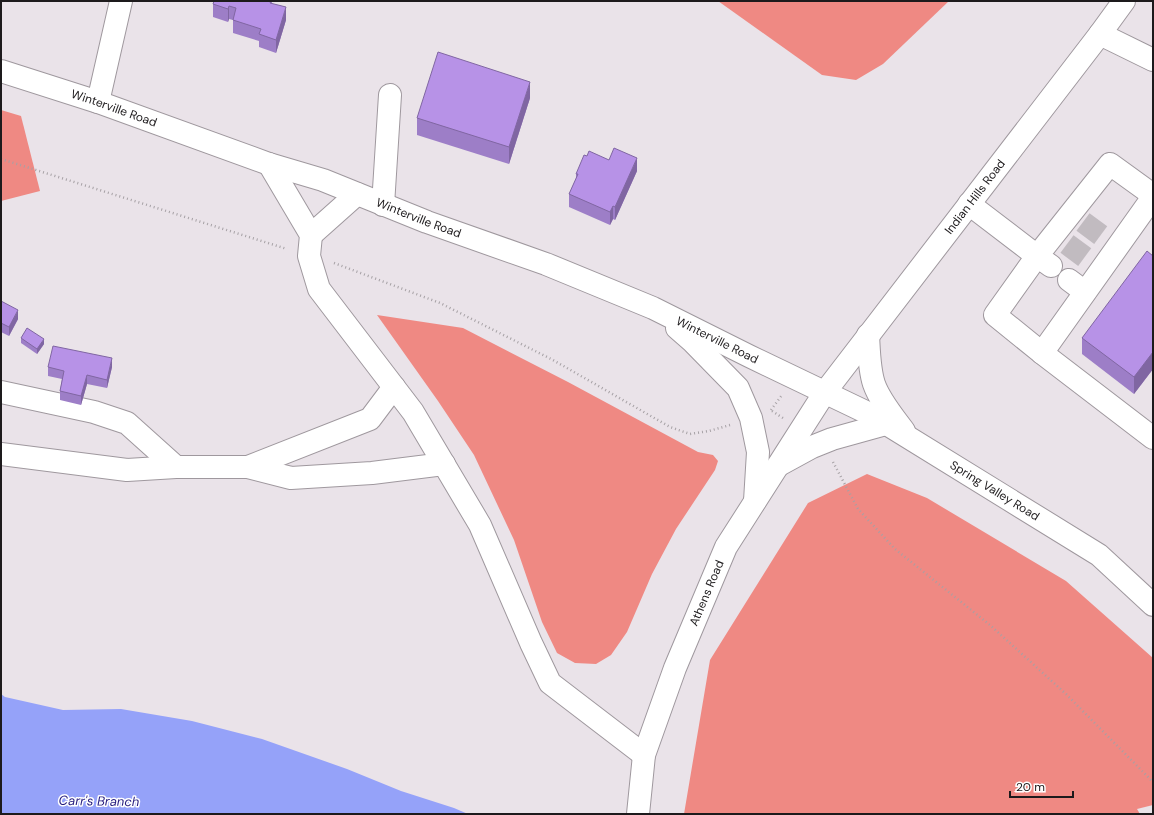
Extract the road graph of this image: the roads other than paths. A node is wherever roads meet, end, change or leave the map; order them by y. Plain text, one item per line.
1 (121, 1) edge
2 (1124, 1) edge
3 (1100, 34) junction
4 (1153, 60) edge
5 (1, 71) edge
6 (390, 95) dead end
7 (98, 102) junction
8 (269, 164) junction
9 (357, 194) junction
10 (969, 204) junction
11 (1151, 204) edge
12 (384, 205) junction
13 (311, 235) junction
14 (1044, 261) junction
15 (653, 308) junction
16 (868, 335) junction
17 (1042, 353) junction
18 (394, 387) junction
19 (1, 392) edge
20 (825, 392) junction
21 (886, 424) junction
22 (909, 438) junction
23 (1153, 438) edge
24 (1, 454) edge
25 (444, 464) junction
26 (778, 466) junction
27 (176, 467) junction
28 (248, 467) junction
29 (755, 503) junction
30 (1153, 605) edge
31 (644, 755) junction
32 (638, 814) edge

1 - 7 street
2 - 3 street, Indian Hills Road
3 - 4 street
3 - 10 street, Indian Hills Road
5 - 7 street, Winterville Road
6 - 12 street
7 - 8 street, Winterville Road
8 - 9 street, Winterville Road
8 - 13 street
9 - 12 street, Winterville Road
9 - 13 street
10 - 14 street
10 - 16 street, Indian Hills Road
11 - 14 street
11 - 17 street
12 - 15 street, Winterville Road
13 - 18 street
14 - 17 street
15 - 20 street, Winterville Road
15 - 29 street
16 - 20 street, Indian Hills Road
16 - 22 street
17 - 23 street
18 - 25 street
18 - 28 street
19 - 27 street
20 - 21 street, Spring Valley Road
20 - 26 street, Athens Road
21 - 22 street, Spring Valley Road
21 - 26 street
22 - 30 street, Spring Valley Road
24 - 27 street
25 - 28 street
25 - 31 street
26 - 29 street, Athens Road
27 - 28 street
29 - 31 street, Athens Road
31 - 32 street, Athens Road

